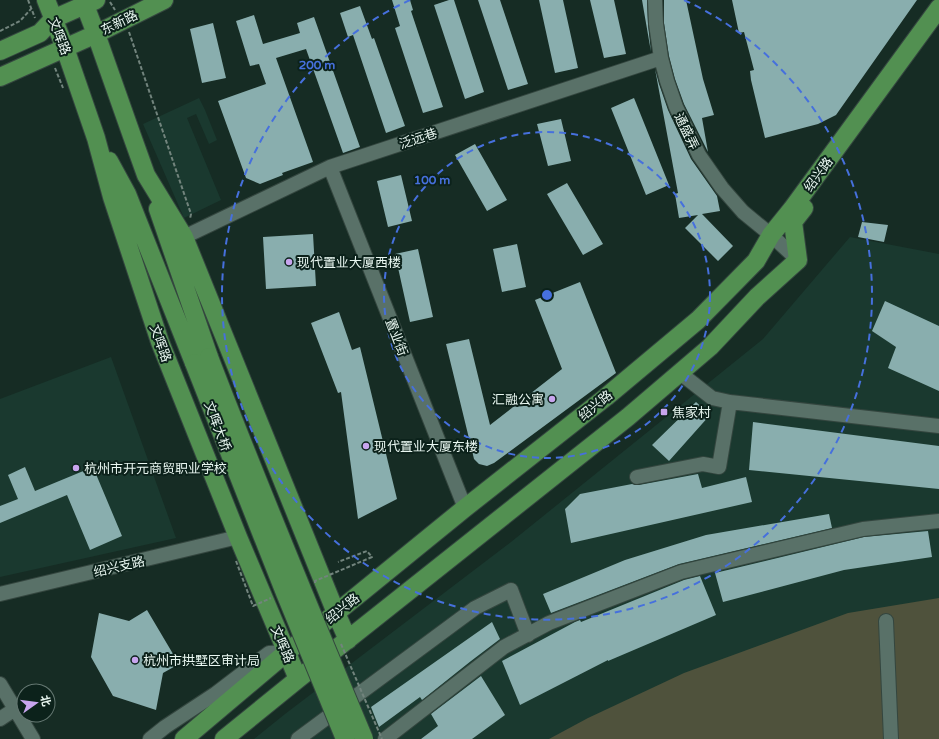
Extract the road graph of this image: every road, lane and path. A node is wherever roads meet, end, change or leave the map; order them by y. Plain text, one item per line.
1 (108, 0) edge
2 (164, 0) edge
3 (655, 0) edge
4 (88, 2) edge
5 (39, 4) edge
6 (939, 8) edge
7 (53, 20) junction
8 (122, 21) junction
9 (939, 24) edge
10 (0, 31) edge
11 (96, 34) junction
12 (65, 48) junction
13 (0, 51) edge
14 (661, 58) junction
15 (0, 77) edge
16 (96, 138) junction
17 (330, 167) junction
18 (146, 175) junction
19 (772, 235) junction
20 (184, 238) junction
21 (798, 260) junction
22 (201, 360) junction
23 (680, 373) junction
24 (730, 402) junction
25 (939, 426) edge
26 (637, 477) dead end
27 (465, 508) junction
28 (939, 521) edge
29 (238, 537) junction
30 (236, 561) dead end
31 (338, 562) dead end
32 (318, 588) dead end
33 (0, 594) edge
34 (273, 597) dead end
35 (336, 613) junction
36 (886, 621) dead end
37 (528, 635) junction
38 (344, 639) junction
39 (287, 652) junction
40 (298, 679) junction
41 (0, 684) edge
42 (15, 710) junction
43 (0, 719) edge
44 (33, 739) edge
45 (150, 739) edge
46 (184, 739) edge
47 (224, 739) edge
48 (298, 739) edge
49 (345, 739) edge
50 (364, 739) edge
51 (382, 739) edge
52 (385, 739) edge
53 (891, 739) edge

1 - 8 path
2 - 8 main road, 东新路
3 - 14 street, 通盛弄
4 - 7 main road
4 - 11 main road
5 - 7 main road, 文晖路
5 - 10 path
6 - 19 main road, 绍兴路
7 - 12 main road, 文晖路
7 - 13 main road
8 - 11 main road, 东新路
8 - 20 path
9 - 21 main road, 绍兴路
11 - 12 main road, 东新路
11 - 18 main road
12 - 15 main road, 东新路
12 - 16 main road, 文晖路
14 - 17 street, 泛远巷
14 - 19 street, 通盛弄
16 - 22 main road, 文晖大桥
16 - 29 main road, 文晖路
17 - 20 street, 泛远巷
17 - 27 street, 置业街
18 - 20 main road
18 - 22 main road, 文晖大桥
19 - 21 street, 通盛弄
19 - 27 main road, 绍兴路
20 - 35 main road
21 - 23 main road
22 - 49 main road, 文晖大桥, bridge
22 - 50 main road, 文晖大桥, bridge
23 - 24 street
23 - 38 main road
24 - 25 street
24 - 26 street
27 - 35 main road, 绍兴路
28 - 37 street
29 - 33 street, 绍兴支路
29 - 39 main road, 文晖路
30 - 34 path, bridge
31 - 32 path, bridge
35 - 38 main road
35 - 39 main road, 绍兴路
36 - 53 street
37 - 48 street
37 - 52 street
38 - 40 main road
38 - 51 path, bridge
39 - 40 main road, 文晖路
39 - 45 street
39 - 46 main road, 绍兴路
40 - 47 main road
41 - 42 street
42 - 43 street
42 - 44 street

